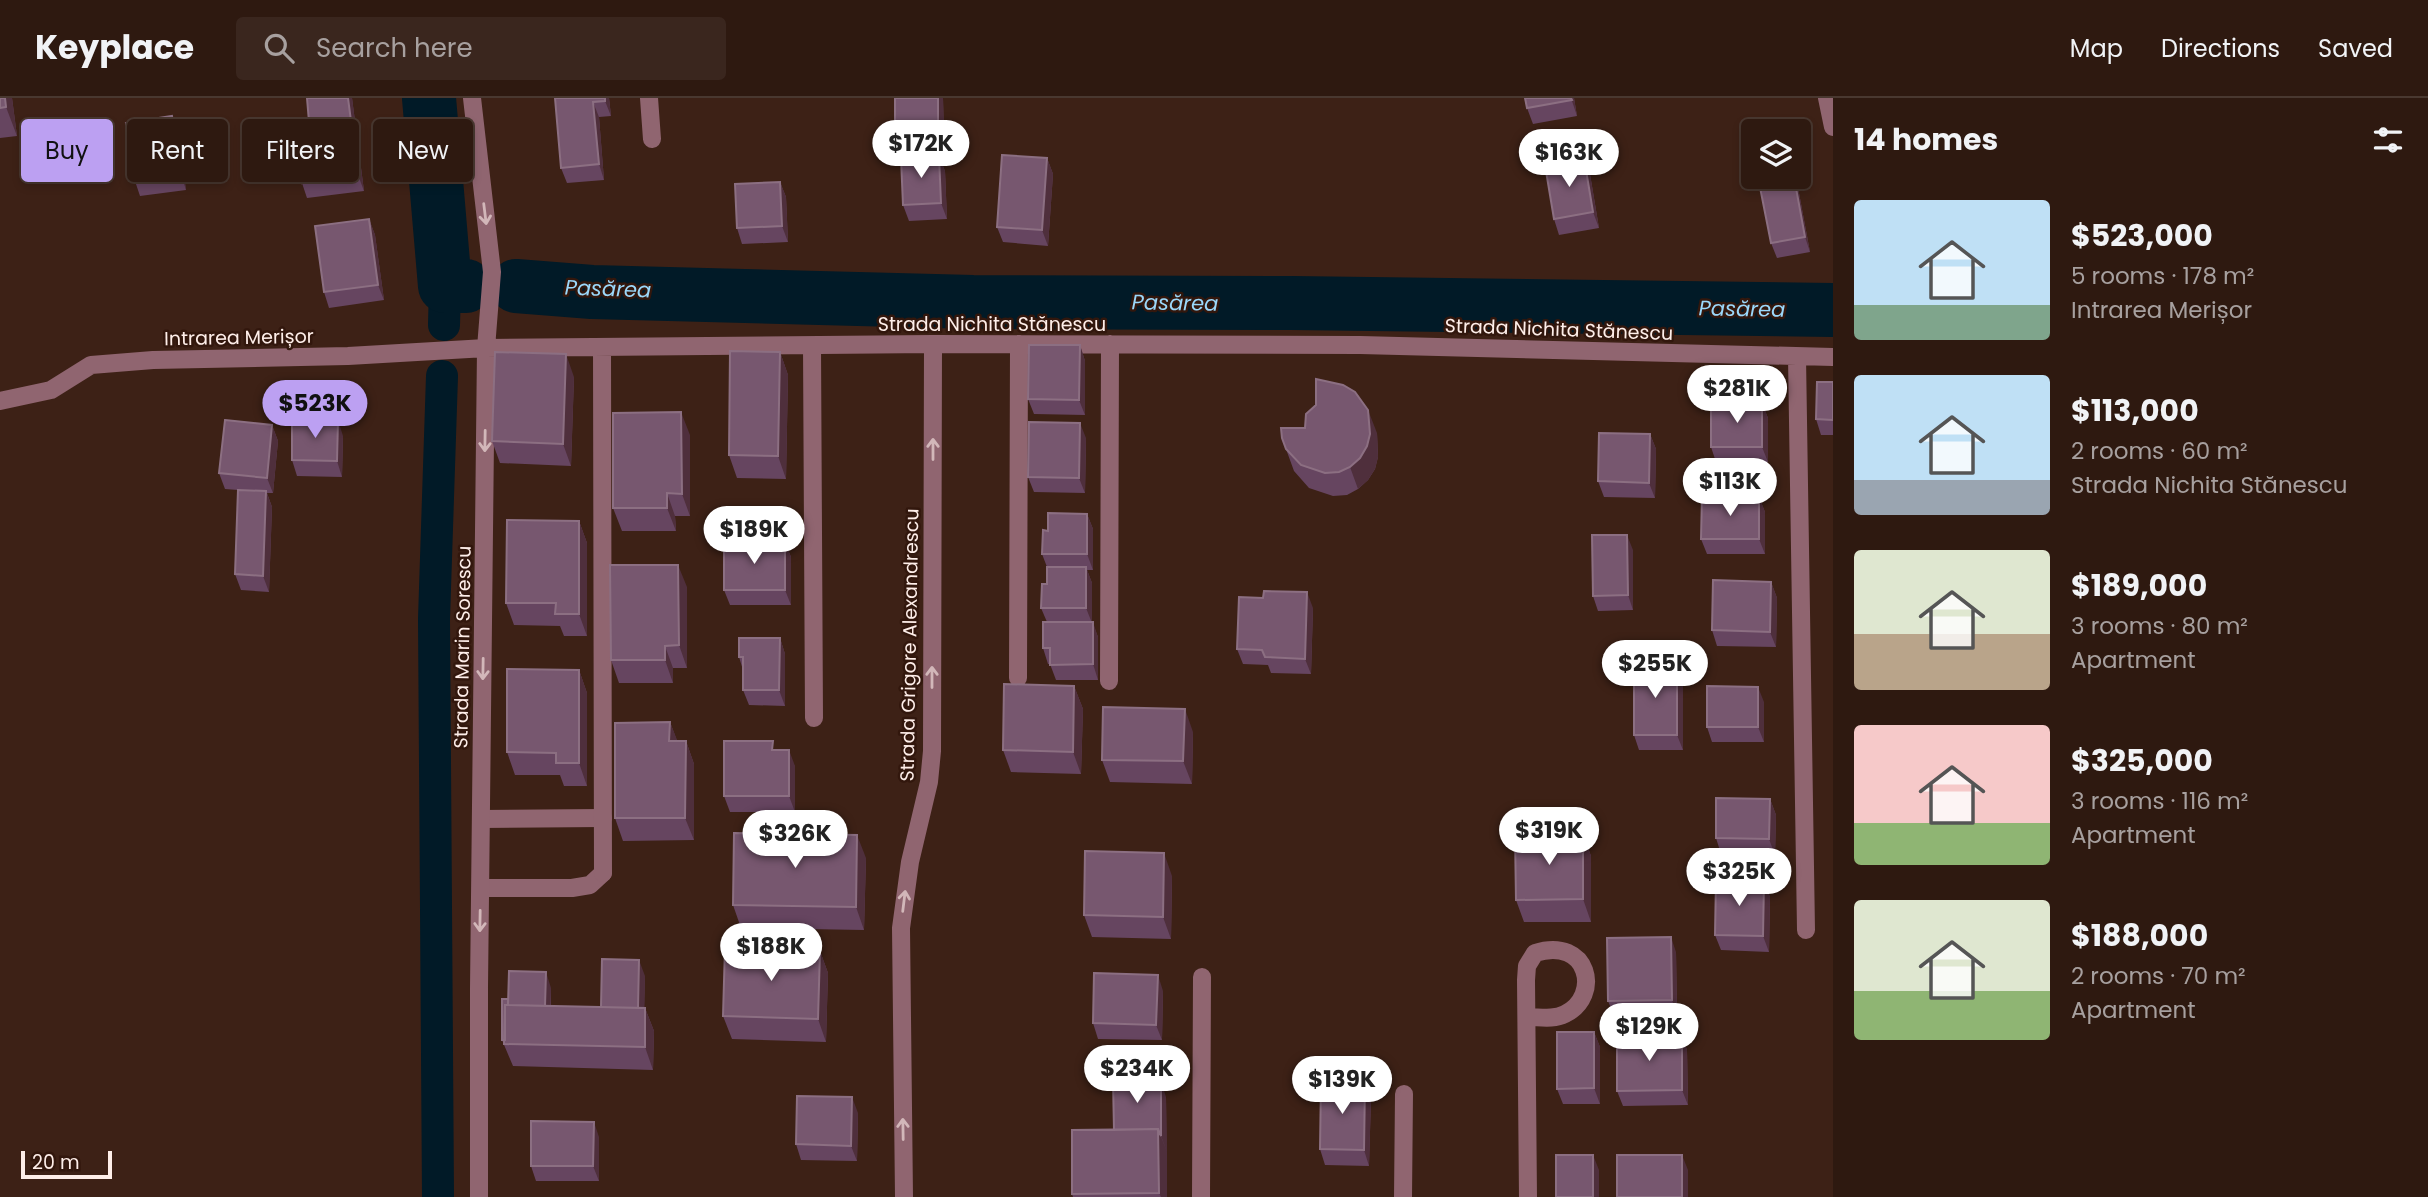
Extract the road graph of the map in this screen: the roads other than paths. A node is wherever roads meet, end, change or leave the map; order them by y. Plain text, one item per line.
1 (472, 98) edge
2 (649, 98) edge
3 (1826, 98) edge
4 (1833, 127) edge
5 (652, 139) dead end
6 (933, 344) junction
7 (1019, 344) junction
8 (1110, 344) junction
9 (602, 346) junction
10 (812, 346) junction
11 (486, 348) junction
12 (1797, 357) junction
13 (1833, 357) edge
14 (0, 401) edge
15 (1018, 678) dead end
16 (1110, 681) dead end
17 (814, 718) dead end
18 (603, 817) junction
19 (481, 819) junction
20 (481, 888) junction
21 (1806, 930) dead end
22 (1202, 977) dead end
23 (1527, 1017) dead end
24 (1404, 1094) dead end
25 (479, 1197) edge
26 (904, 1197) edge
27 (1201, 1197) edge
28 (1403, 1197) edge
29 (1528, 1197) edge

1 -> 11 street, Strada Marin Sorescu
2 - 5 street
3 - 4 street
6 - 7 street, Strada Nichita Stănescu
6 - 10 street, Strada Nichita Stănescu
26 -> 6 street, Strada Grigore Alexandrescu
7 - 8 street, Strada Nichita Stănescu
7 - 15 street
8 - 12 street, Strada Nichita Stănescu
8 - 16 street
9 - 10 street, Strada Nichita Stănescu
9 - 11 street, Strada Nichita Stănescu
9 - 18 street
10 - 17 street
11 - 14 street, Intrarea Merișor
11 -> 19 street, Strada Marin Sorescu
12 - 13 street, Strada Nichita Stănescu
12 - 21 street
18 - 19 street
18 - 20 street
19 - 20 street, Strada Marin Sorescu
20 -> 25 street, Strada Marin Sorescu
22 - 27 street
23 - 29 street
24 - 28 street

